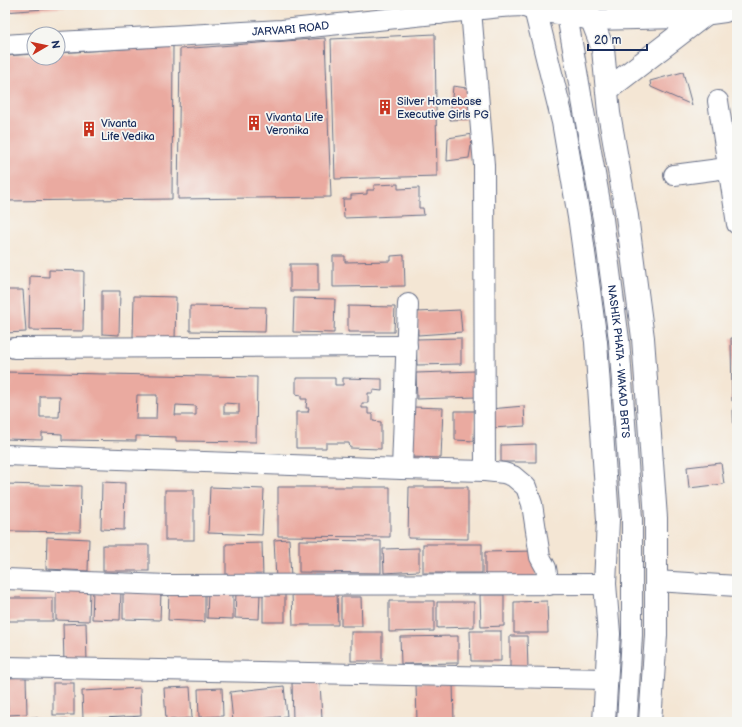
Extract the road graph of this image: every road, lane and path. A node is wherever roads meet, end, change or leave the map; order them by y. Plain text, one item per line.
1 (734, 5) edge
2 (529, 7) edge
3 (443, 9) edge
4 (471, 10) junction
5 (577, 11) edge
6 (706, 14) junction
7 (66, 42) edge
8 (26, 44) edge
9 (5, 45) edge
10 (607, 90) junction
11 (718, 101) dead end
12 (727, 168) junction
13 (674, 175) dead end
14 (737, 224) edge
15 (408, 304) dead end
16 (407, 346) junction
17 (14, 348) dead end
18 (5, 455) edge
19 (402, 469) junction
20 (485, 471) junction
21 (5, 579) edge
22 (656, 581) junction
23 (605, 584) junction
24 (549, 585) junction
25 (737, 586) edge
26 (5, 667) edge
27 (606, 679) junction
28 (604, 722) edge
29 (627, 722) edge
30 (650, 722) edge

1 - 6 street, JARVARI ROAD
2 - 4 street, JARVARI ROAD
2 - 5 street, JARVARI ROAD
2 - 23 main road
3 - 4 street, JARVARI ROAD
3 - 7 street, JARVARI ROAD
4 - 20 street
5 - 6 street, JARVARI ROAD
5 - 10 main road
5 - 29 street, NASHIK PHATA - WAKAD BRTS
6 - 10 main road
8 - 9 street
10 - 22 main road
11 - 12 street
12 - 13 street
12 - 14 street
15 - 16 street
16 - 17 street
16 - 19 street
18 - 19 street
19 - 20 street
20 - 24 street
21 - 24 street
22 - 25 street
22 - 30 main road
23 - 24 street
23 - 27 main road
26 - 27 street
27 - 28 main road

